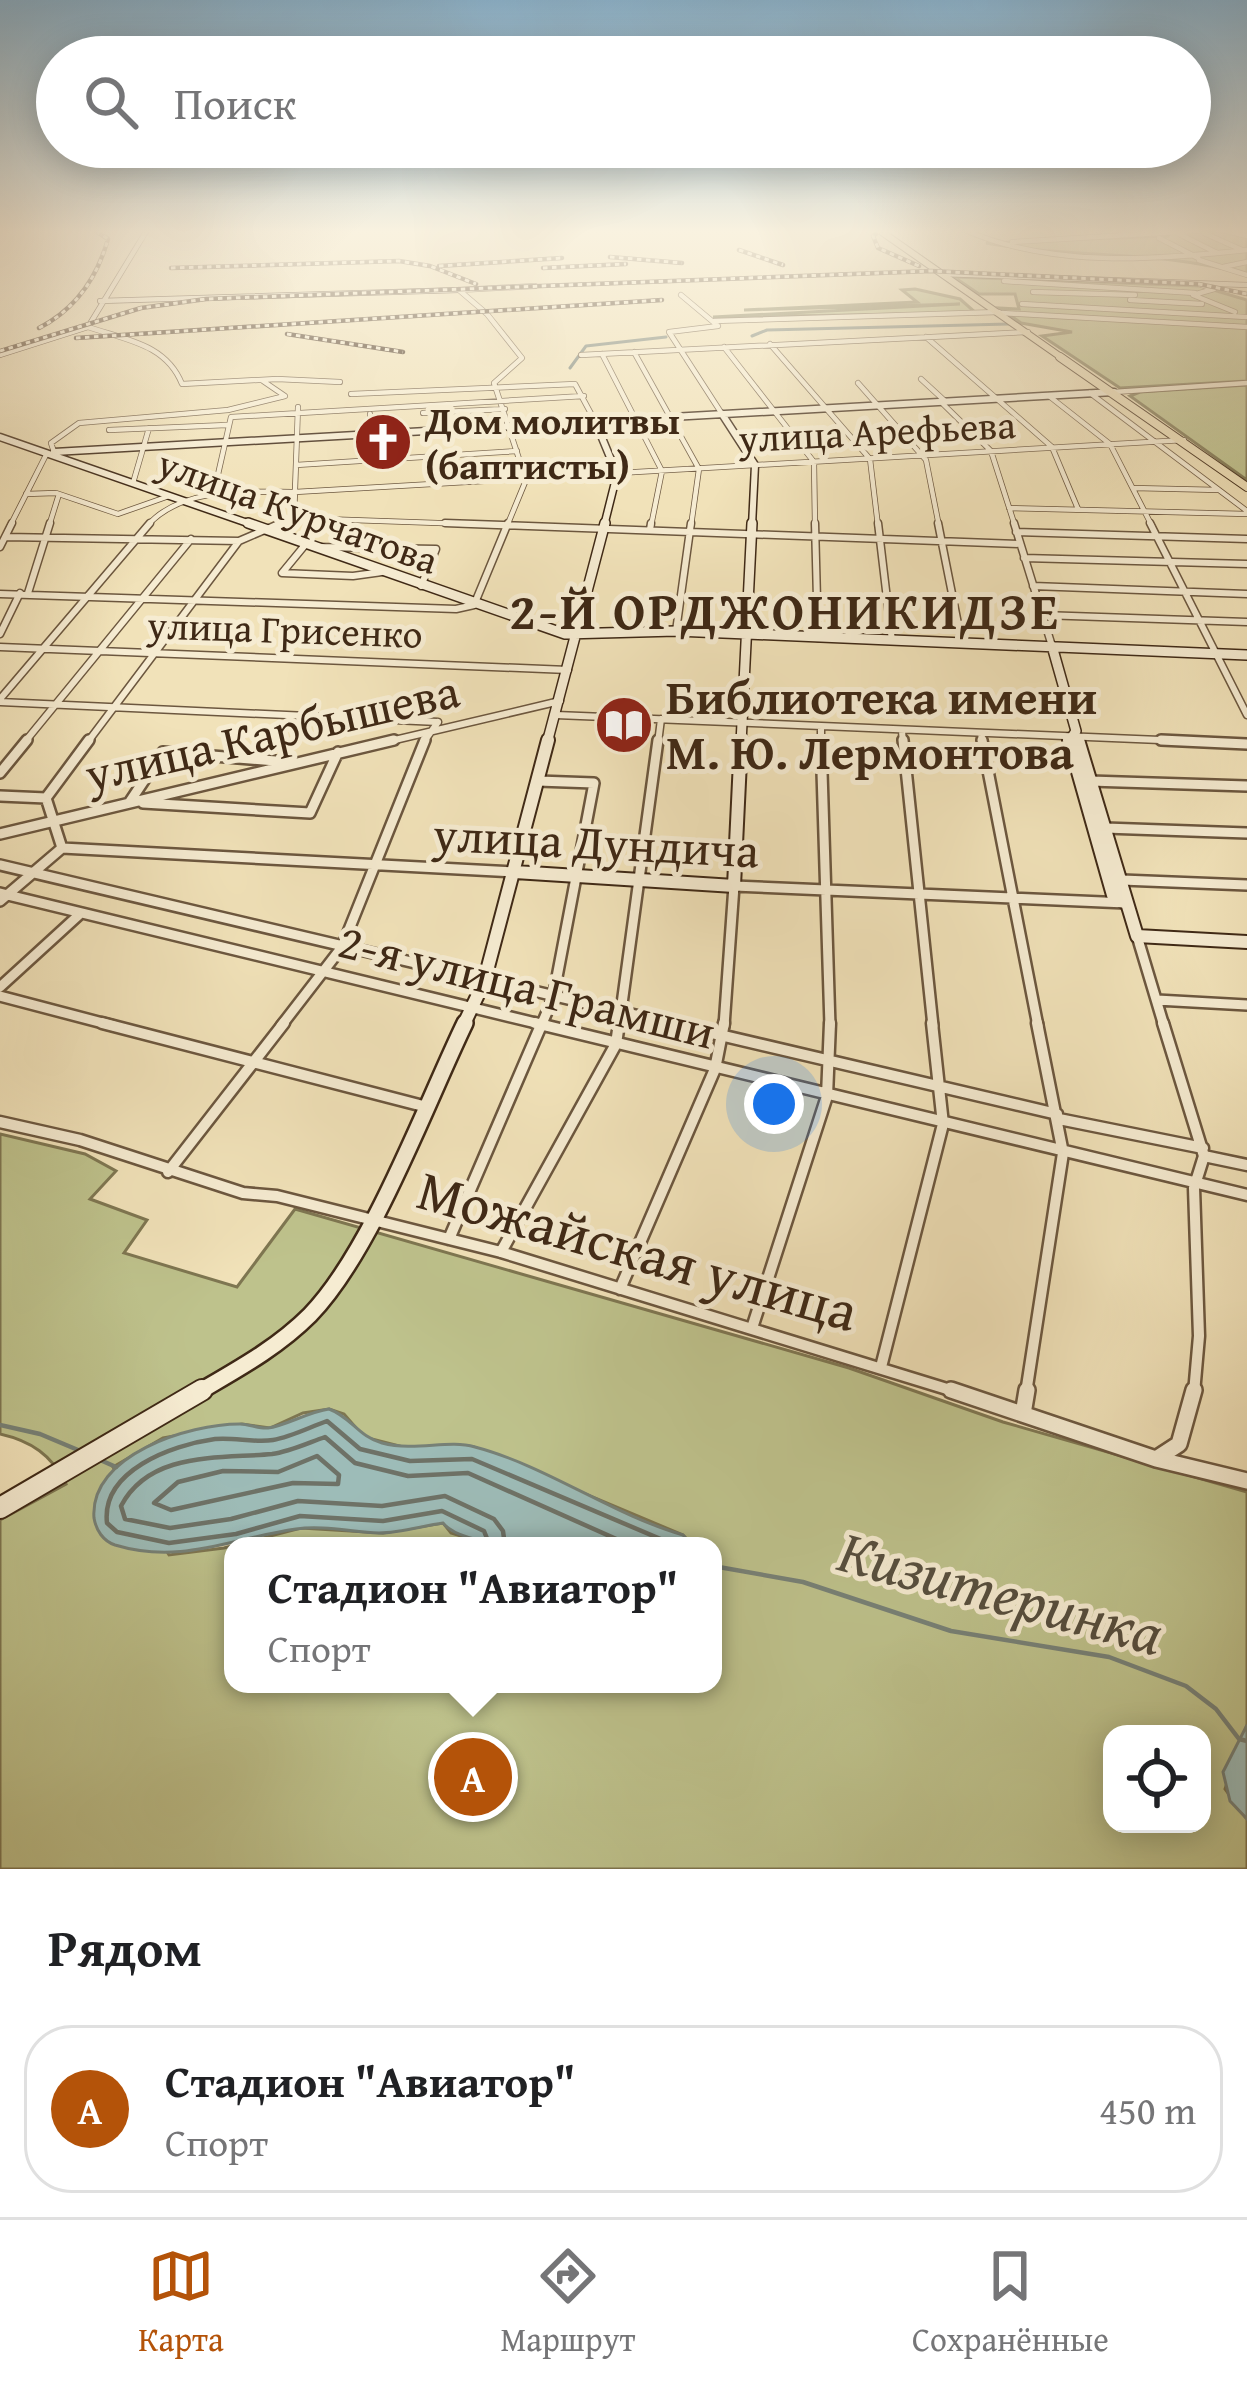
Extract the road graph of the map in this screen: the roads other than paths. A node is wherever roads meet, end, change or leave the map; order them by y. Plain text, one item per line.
1 (93, 317) edge
2 (484, 317) edge
3 (709, 317) edge
4 (849, 317) edge
5 (1006, 317) edge
6 (1082, 317) edge
7 (1135, 320) joint
8 (714, 321) junction
9 (88, 327) junction
10 (1247, 327) edge
11 (1028, 332) junction
12 (926, 337) dead end
13 (770, 344) junction
14 (724, 346) junction
15 (677, 349) junction
16 (634, 352) junction
17 (602, 354) junction
18 (0, 356) edge
19 (580, 356) dead end
20 (921, 379) dead end
21 (263, 381) junction
22 (340, 382) dead end
23 (495, 382) junction
24 (858, 382) dead end
25 (1247, 383) edge
26 (1114, 392) junction
27 (1090, 393) junction
28 (352, 394) dead end
29 (584, 396) junction
30 (1049, 396) junction
31 (1000, 399) junction
32 (943, 402) junction
33 (504, 405) junction
34 (878, 406) junction
35 (298, 409) junction
36 (827, 409) junction
37 (774, 412) junction
38 (423, 413) dead end
39 (370, 415) dead end
40 (722, 415) junction
41 (671, 417) junction
42 (636, 419) junction
43 (595, 422) junction
44 (227, 425) junction
45 (511, 426) junction
46 (148, 428) junction
47 (109, 430) dead end
48 (372, 434) junction
49 (0, 437) edge
50 (298, 438) junction
51 (1184, 440) junction
52 (224, 442) junction
53 (1155, 442) junction
54 (1110, 444) junction
55 (144, 446) junction
56 (1052, 447) junction
57 (517, 452) junction
58 (991, 452) junction
59 (50, 453) junction
60 (923, 456) junction
61 (870, 459) junction
62 (814, 462) junction
63 (296, 465) junction
64 (755, 465) junction
65 (699, 469) junction
66 (662, 471) junction
67 (617, 474) junction
68 (526, 480) junction
69 (133, 484) junction
70 (1133, 488) junction
71 (1247, 488) edge
72 (1219, 490) junction
73 (214, 492) junction
74 (295, 492) junction
75 (26, 494) junction
76 (59, 494) junction
77 (169, 496) junction
78 (187, 503) junction
79 (1009, 508) junction
80 (1078, 509) junction
81 (1144, 511) junction
82 (1247, 512) edge
83 (294, 518) junction
84 (509, 525) junction
85 (604, 529) junction
86 (262, 530) junction
87 (650, 530) junction
88 (690, 532) junction
89 (1016, 532) junction
90 (752, 534) junction
91 (48, 535) junction
92 (814, 536) junction
93 (1159, 536) junction
94 (5, 537) junction
95 (137, 537) junction
96 (879, 538) junction
97 (191, 539) junction
98 (1247, 539) edge
99 (239, 541) junction
100 (943, 541) junction
101 (1020, 544) junction
102 (309, 546) junction
103 (0, 547) edge
104 (1024, 558) junction
105 (1170, 562) junction
106 (1247, 564) edge
107 (382, 572) junction
108 (421, 586) junction
109 (1033, 586) junction
110 (1186, 591) junction
111 (24, 593) junction
112 (1247, 593) edge
113 (0, 594) edge
114 (88, 595) junction
115 (145, 597) junction
116 (196, 600) junction
117 (474, 605) junction
118 (1042, 615) junction
119 (1199, 620) junction
120 (1247, 622) edge
121 (676, 631) junction
122 (0, 634) edge
123 (578, 634) junction
124 (747, 635) junction
125 (818, 638) junction
126 (892, 641) junction
127 (962, 644) junction
128 (0, 646) edge
129 (1052, 646) junction
130 (43, 648) junction
131 (102, 651) junction
132 (155, 653) junction
133 (1216, 654) junction
134 (1247, 655) edge
135 (568, 670) junction
136 (0, 700) edge
137 (58, 704) junction
138 (116, 708) junction
139 (558, 708) junction
140 (1247, 716) edge
141 (661, 719) junction
142 (438, 722) junction
143 (746, 724) junction
144 (455, 725) junction
145 (821, 727) junction
146 (902, 731) junction
147 (428, 732) junction
148 (981, 734) junction
149 (1074, 736) junction
150 (1247, 744) edge
151 (338, 752) junction
152 (291, 763) junction
153 (0, 773) edge
154 (538, 781) junction
155 (1090, 781) junction
156 (1247, 786) edge
157 (0, 796) edge
158 (46, 798) junction
159 (129, 803) junction
160 (52, 822) junction
161 (1105, 827) junction
162 (1247, 833) edge
163 (0, 834) edge
164 (62, 848) junction
165 (0, 865) edge
166 (375, 867) junction
167 (514, 872) junction
168 (33, 873) junction
169 (577, 876) junction
170 (641, 879) junction
171 (1122, 880) junction
172 (1247, 885) edge
173 (734, 886) junction
174 (826, 890) junction
175 (920, 895) junction
176 (2, 897) edge
177 (1015, 898) junction
178 (1126, 904) junction
179 (81, 913) junction
180 (1137, 936) junction
181 (1247, 942) edge
182 (342, 947) junction
183 (326, 973) junction
184 (484, 982) junction
185 (0, 991) edge
186 (553, 998) junction
187 (1157, 1000) junction
188 (1247, 1005) edge
189 (473, 1010) junction
190 (624, 1014) junction
191 (538, 1026) junction
192 (723, 1038) junction
193 (616, 1044) junction
194 (831, 1062) junction
195 (254, 1064) junction
196 (715, 1069) junction
197 (943, 1089) junction
198 (827, 1096) junction
199 (427, 1106) junction
200 (1058, 1117) junction
201 (0, 1122) edge
202 (943, 1124) junction
203 (1203, 1152) junction
204 (1063, 1153) junction
205 (1247, 1165) edge
206 (168, 1172) junction
207 (1198, 1183) junction
208 (1247, 1195) edge
209 (372, 1219) junction
210 (449, 1239) junction
211 (501, 1252) junction
212 (620, 1289) junction
213 (752, 1328) junction
214 (880, 1366) junction
215 (1023, 1414) junction
216 (1156, 1459) junction
217 (1247, 1480) edge
218 (0, 1508) edge

1 - 9 street
2 - 23 street
3 - 8 street
4 - 8 street
5 - 11 main road
6 - 7 street
7 - 10 street
8 - 15 street
9 - 18 street
9 - 21 street
11 - 13 street
11 - 26 main road
12 - 31 street
13 - 14 street
13 - 36 street
14 - 15 street
14 - 37 street
15 - 16 street
15 - 40 street
16 - 17 street
16 - 41 street
17 - 19 street
17 - 42 street
20 - 32 street
21 - 22 street
21 - 59 street
23 - 28 street
23 - 29 street
23 - 33 street
24 - 34 street
25 - 26 street
26 - 27 street
26 - 51 main road
27 - 30 street
27 - 53 street
29 - 33 street
29 - 43 street
30 - 31 street
30 - 54 street
31 - 32 street
31 - 56 street
32 - 34 street
32 - 58 street
33 - 35 street
33 - 38 street
33 - 45 street
34 - 36 street
34 - 60 street
35 - 44 street
35 - 50 street
36 - 37 street
36 - 61 street
37 - 40 street
37 - 62 street
39 - 48 street
40 - 41 street
40 - 64 street
41 - 42 street
41 - 65 street
42 - 43 street
42 - 66 street
43 - 45 street
43 - 67 street
44 - 46 street
44 - 52 street
45 - 48 street
45 - 57 street
46 - 47 street
46 - 55 street
48 - 50 street
49 - 59 street, улица Курчатова
50 - 52 street
50 - 63 street
51 - 53 street, улица Арефьева
51 - 71 main road
52 - 55 street
52 - 73 street
53 - 54 street, улица Арефьева
53 - 72 street
54 - 56 street, улица Арефьева
54 - 70 street
55 - 59 street
55 - 69 street
56 - 58 street, улица Арефьева
56 - 80 street
57 - 63 street
57 - 68 street
58 - 60 street, улица Арефьева
58 - 79 street
59 - 69 street, улица Курчатова
59 - 75 street
60 - 61 street, улица Арефьева
60 - 100 street
61 - 62 street, улица Арефьева
61 - 96 street
62 - 64 street, улица Арефьева
62 - 92 street
63 - 74 street
64 - 65 street, улица Арефьева
64 - 90 street
65 - 66 street, улица Арефьева
65 - 88 street
66 - 67 street, улица Арефьева
66 - 87 street
67 - 68 street, улица Арефьева
67 - 85 street
68 - 74 street, улица Арефьева
68 - 84 street
69 - 77 street, улица Курчатова
70 - 72 street
70 - 81 street
72 - 82 street
73 - 74 street, улица Арефьева
73 - 78 street
74 - 83 street
75 - 76 street
75 - 94 street
76 - 77 street
76 - 91 street
77 - 78 street, улица Курчатова
78 - 86 street, улица Курчатова
78 - 95 street
79 - 80 street
79 - 89 street
80 - 81 street
81 - 82 street
81 - 93 street
83 - 84 street
83 - 86 street
84 - 85 street
84 - 117 street
85 - 87 street
85 - 123 street
86 - 99 street
86 - 102 street, улица Курчатова
87 - 88 street
88 - 90 street
88 - 121 street
89 - 93 street
89 - 101 street
90 - 92 street
90 - 124 street
91 - 94 street
91 - 95 street
91 - 111 street
92 - 96 street
92 - 125 street
93 - 98 street
93 - 105 street
94 - 103 street
95 - 97 street
95 - 114 street
96 - 100 street
96 - 126 street
97 - 99 street
97 - 115 street
99 - 116 street
100 - 101 street
100 - 127 street
101 - 104 street
102 - 107 street, улица Курчатова
102 - 107 street
102 - 108 street
104 - 105 street
104 - 109 street
105 - 106 street
105 - 110 street
107 - 108 street, улица Курчатова
108 - 117 street, улица Курчатова
109 - 110 street
109 - 118 street
110 - 112 street
110 - 119 street
111 - 113 street
111 - 114 street
111 - 122 street
114 - 115 street
114 - 130 street
115 - 116 street
115 - 131 street
116 - 117 street
116 - 132 street
117 - 123 street, улица Курчатова
118 - 119 street
118 - 129 street
119 - 120 street
119 - 133 street
121 - 123 street, улица Курчатова
121 - 124 street, улица Курчатова
123 - 135 street
124 - 125 street, улица Курчатова
124 - 143 street
125 - 126 street, улица Курчатова
126 - 127 street, улица Курчатова
127 - 129 street, улица Курчатова
128 - 130 street, улица Грисенко
129 - 133 street, улица Курчатова
129 - 149 street
130 - 131 street, улица Грисенко
130 - 136 street
131 - 132 street, улица Грисенко
131 - 137 street
132 - 135 street, улица Грисенко
132 - 138 street
133 - 134 street, улица Курчатова
133 - 140 street
135 - 139 street
136 - 137 street
137 - 138 street
137 - 153 street
138 - 142 street
138 - 158 street
139 - 141 street, улица Карбышева
139 - 144 street, улица Карбышева
139 - 154 street
141 - 143 street, улица Карбышева
141 - 170 street
142 - 144 street
142 - 147 street
143 - 145 street, улица Карбышева
143 - 173 street
144 - 147 street, улица Карбышева
145 - 146 street, улица Карбышева
145 - 174 street
146 - 148 street, улица Карбышева
146 - 175 street
147 - 151 street, улица Карбышева
147 - 166 street
148 - 149 street, улица Карбышева
148 - 177 street
149 - 150 street, улица Карбышева
149 - 155 street
149 - 178 street
151 - 152 street, улица Карбышева
151 - 159 street
152 - 159 street, улица Карбышева
152 - 159 street
154 - 167 street
154 - 169 street
155 - 156 street
155 - 161 street
157 - 158 street
158 - 160 street
159 - 160 street, улица Карбышева
160 - 163 street, улица Карбышева
160 - 164 street
161 - 162 street
161 - 171 street
164 - 166 street, улица Дундича
164 - 168 street
165 - 168 street
166 - 167 street, улица Дундича
166 - 182 street
167 - 169 street, улица Дундича
167 - 184 street
168 - 176 street
168 - 182 street
169 - 170 street, улица Дундича
169 - 186 street
170 - 173 street, улица Дундича
170 - 190 street
171 - 172 street
171 - 178 street
173 - 174 street, улица Дундича
173 - 192 street
174 - 175 street, улица Дундича
174 - 194 street
175 - 177 street, улица Дундича
175 - 197 street
176 - 179 street, 2-я улица Грамши
177 - 178 street, улица Дундича
177 - 200 street
178 - 180 street
179 - 183 street, 2-я улица Грамши
179 - 185 street
180 - 181 street
180 - 187 street
182 - 183 street
182 - 184 street
183 - 189 street, 2-я улица Грамши
183 - 195 street
184 - 186 street
184 - 189 street
185 - 195 street
186 - 190 street
186 - 191 street
187 - 188 street
187 - 203 street
189 - 191 street, 2-я улица Грамши
189 - 199 street
190 - 192 street
190 - 193 street
191 - 193 street, 2-я улица Грамши
191 - 210 street
192 - 194 street
192 - 196 street
193 - 196 street, 2-я улица Грамши
193 - 211 street
194 - 197 street
194 - 198 street
195 - 199 street
195 - 206 street
196 - 198 street, 2-я улица Грамши
196 - 212 street
197 - 200 street
197 - 202 street
198 - 202 street, 2-я улица Грамши
198 - 213 street
199 - 209 street
200 - 203 street
200 - 204 street
201 - 206 street, Можайская улица
202 - 204 street, 2-я улица Грамши
202 - 214 street
203 - 205 street
203 - 207 street
204 - 207 street, 2-я улица Грамши
204 - 215 street
206 - 209 street, Можайская улица
207 - 208 street, 2-я улица Грамши
207 - 216 street
209 - 210 street, Можайская улица
209 - 218 street
210 - 211 street, Можайская улица
211 - 212 street, Можайская улица
212 - 213 street, Можайская улица
213 - 214 street, Можайская улица
214 - 215 street, Можайская улица
215 - 216 street, Можайская улица
216 - 217 street, Можайская улица

